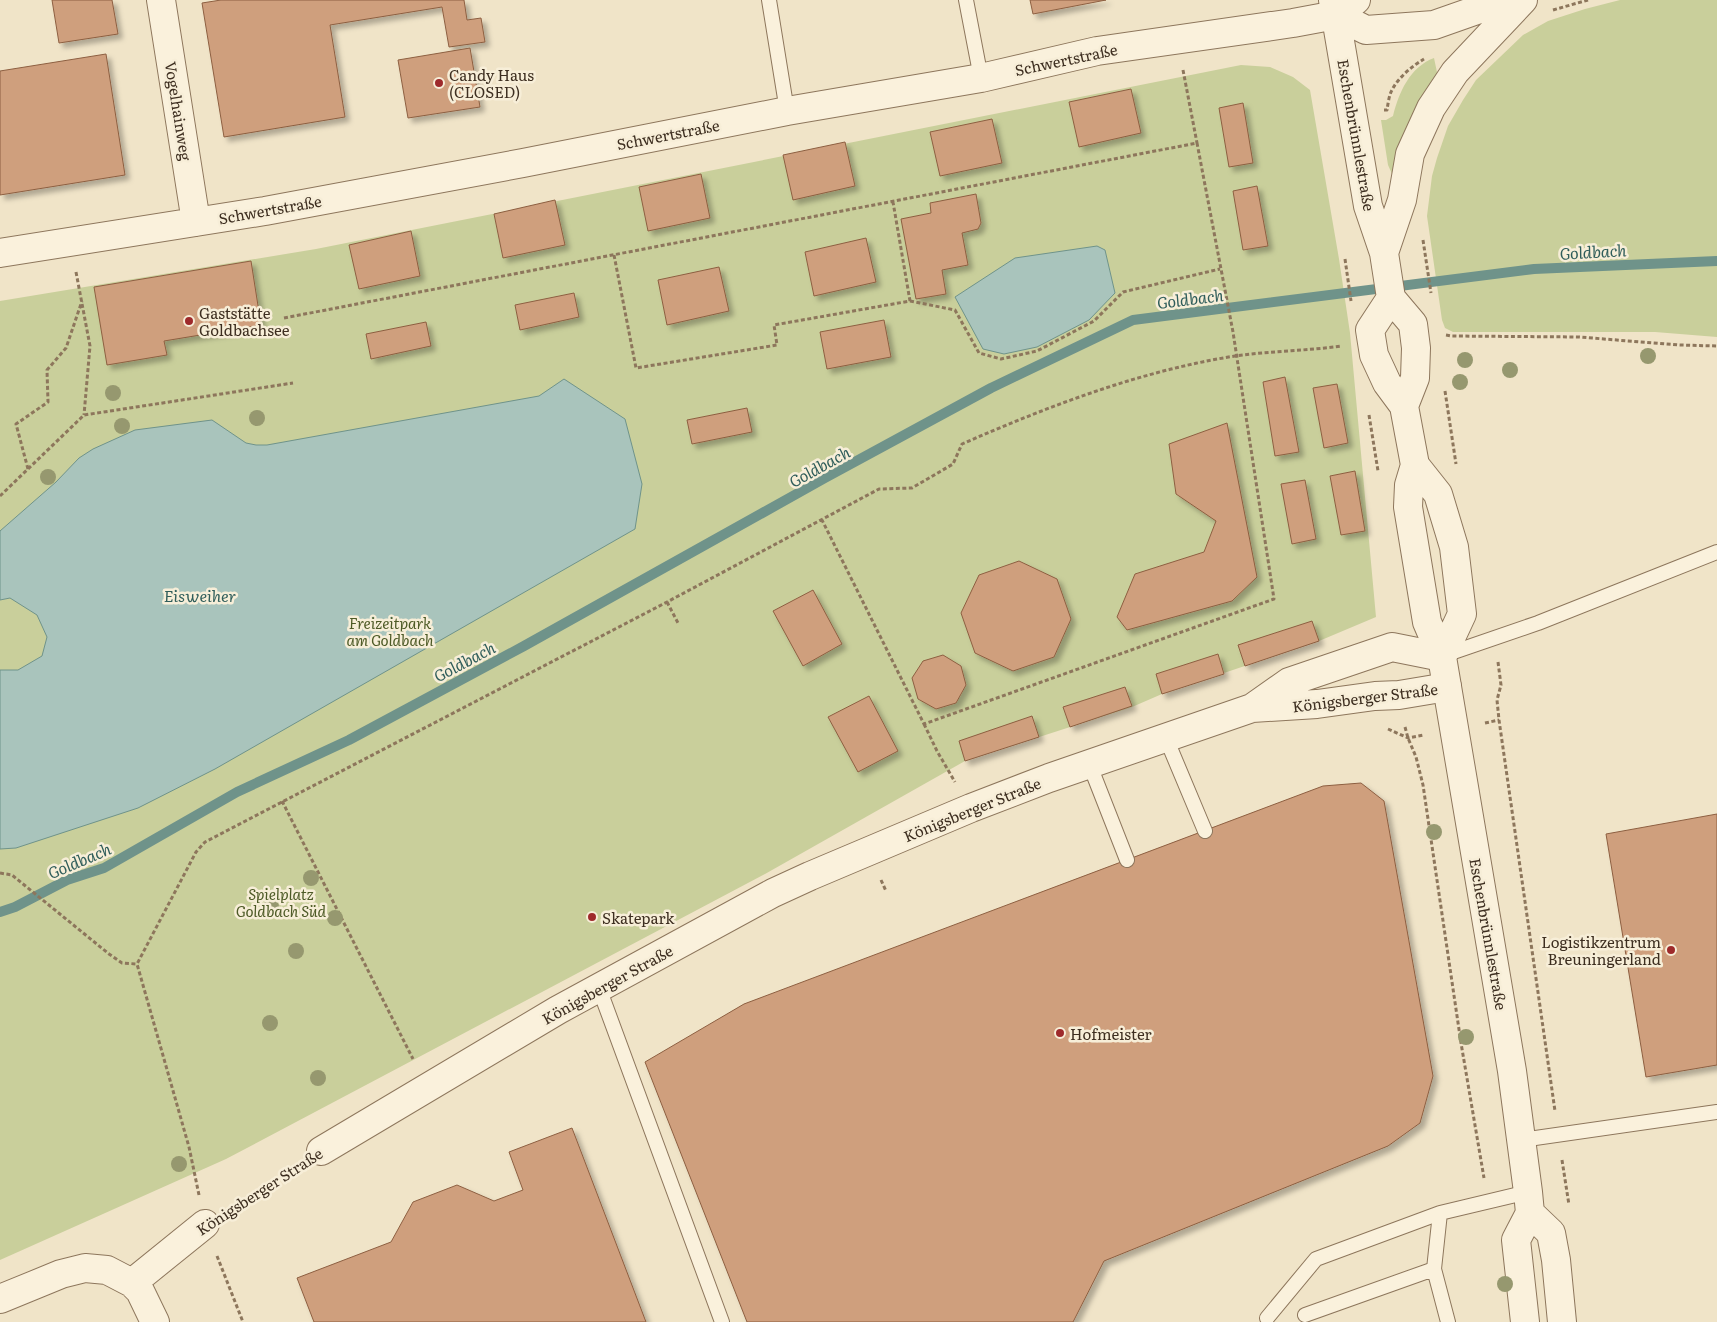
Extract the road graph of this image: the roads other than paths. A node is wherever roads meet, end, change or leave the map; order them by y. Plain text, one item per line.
1 (161, 0) edge
2 (769, 0) edge
3 (966, 0) edge
4 (1505, 0) edge
5 (1523, 0) edge
6 (1342, 5) edge
7 (981, 78) junction
8 (788, 110) junction
9 (196, 222) junction
10 (0, 253) edge
11 (1384, 253) junction
12 (1391, 298) junction
13 (1404, 406) junction
14 (1415, 465) junction
15 (1717, 552) edge
16 (1442, 656) junction
17 (1447, 687) junction
18 (1252, 708) junction
19 (1166, 738) junction
20 (1089, 763) junction
21 (1205, 830) dead end
22 (1127, 860) dead end
23 (598, 988) junction
24 (1717, 1112) edge
25 (1521, 1140) junction
26 (321, 1151) road end
27 (1529, 1203) junction
28 (1440, 1213) junction
29 (205, 1224) road end
30 (1434, 1269) junction
31 (132, 1282) junction
32 (0, 1299) edge
33 (1305, 1316) dead end
34 (1268, 1318) dead end
35 (155, 1322) edge
36 (722, 1322) edge
37 (1448, 1322) edge
38 (1525, 1322) edge
39 (1562, 1322) edge

1 - 9 street, Vogelhainweg
2 - 8 lane
3 - 7 lane
4 - 6 street
5 - 11 street
6 - 7 street, Schwertstraße
6 - 11 street, Eschenbrünnlestraße
7 - 8 street, Schwertstraße
8 - 9 street, Schwertstraße
9 - 10 street, Schwertstraße
11 - 12 street, Eschenbrünnlestraße
12 - 13 street
12 - 13 street, Eschenbrünnlestraße
13 - 14 street, Eschenbrünnlestraße
14 - 16 street, Eschenbrünnlestraße
14 - 16 street, Eschenbrünnlestraße
15 - 16 lane
16 - 17 street, Eschenbrünnlestraße
16 - 18 street, Königsberger Straße
17 - 18 street, Königsberger Straße
17 - 25 street, Eschenbrünnlestraße
18 - 19 street, Königsberger Straße
19 - 20 street, Königsberger Straße
19 - 21 lane
20 - 22 lane
20 - 23 street, Königsberger Straße
23 - 26 street, Königsberger Straße
23 - 36 lane
24 - 25 lane
25 - 27 street, Eschenbrünnlestraße
27 - 28 lane
27 - 38 street
27 - 39 street
28 - 30 lane
28 - 34 lane
29 - 31 street, Königsberger Straße
30 - 33 lane
30 - 37 lane
31 - 32 street
31 - 35 street

